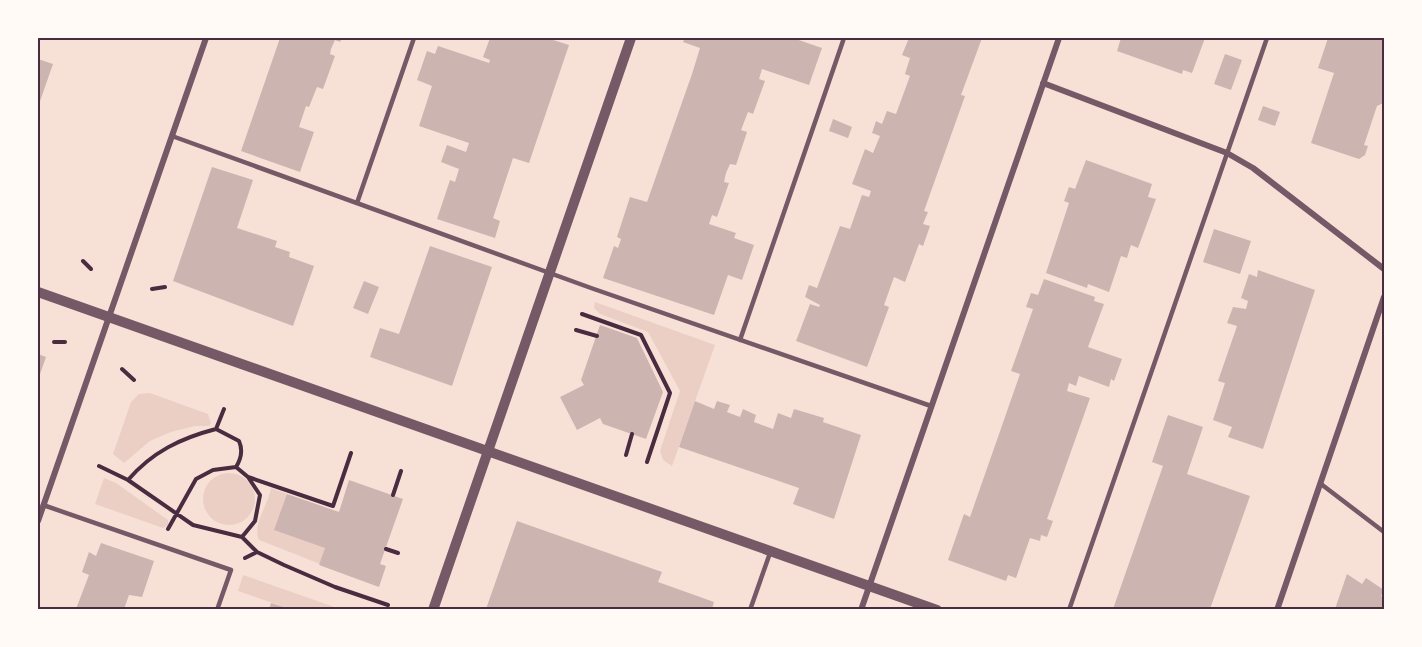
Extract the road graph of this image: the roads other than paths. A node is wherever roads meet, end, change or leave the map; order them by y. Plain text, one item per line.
1 (206, 38) edge
2 (414, 38) edge
3 (631, 38) edge
4 (844, 38) edge
5 (1059, 38) edge
6 (1267, 38) edge
7 (1043, 83) junction
8 (172, 136) junction
9 (1227, 153) junction
10 (357, 203) junction
11 (1384, 269) edge
12 (550, 273) junction
13 (38, 292) edge
14 (1384, 297) edge
15 (108, 317) junction
16 (740, 340) junction
17 (931, 406) junction
18 (488, 451) junction
19 (1321, 484) junction
20 (43, 505) junction
21 (38, 521) edge
22 (1384, 532) edge
23 (771, 550) junction
24 (869, 585) junction
25 (218, 609) edge
26 (432, 609) edge
27 (750, 609) edge
28 (861, 609) edge
29 (937, 609) edge
30 (1069, 609) edge
31 (1277, 609) edge

1 - 8 street
2 - 10 lane
3 - 12 street
4 - 16 lane
5 - 7 street
6 - 9 lane
7 - 9 street
7 - 17 street
8 - 10 lane
8 - 15 street
9 - 11 street
9 - 30 lane
10 - 12 lane
12 - 16 lane
12 - 18 street
13 - 15 street
14 - 19 street
15 - 18 street
15 - 20 street
16 - 17 lane
17 - 24 street
18 - 23 street
18 - 26 street
19 - 22 lane
19 - 31 street
20 - 21 street
20 - 25 lane
23 - 24 street
23 - 27 lane
24 - 28 street
24 - 29 street

